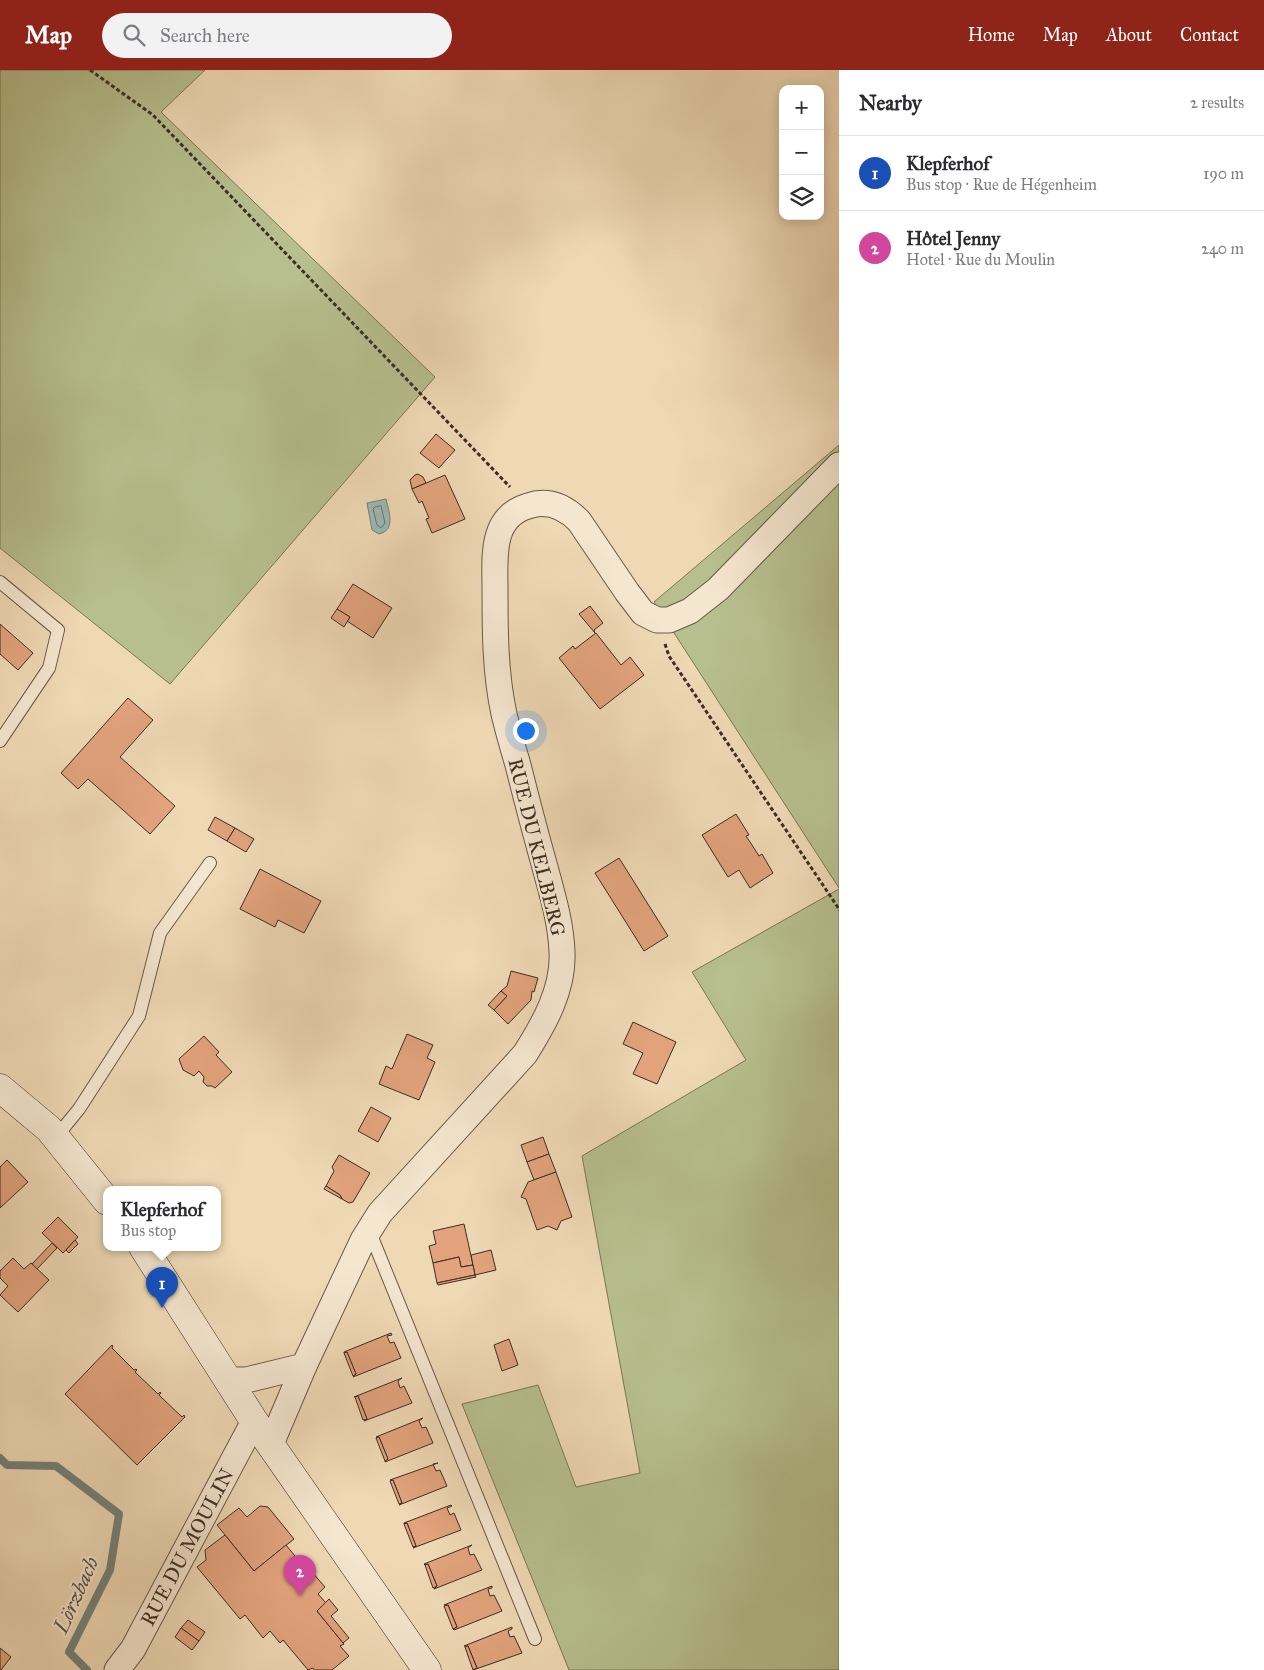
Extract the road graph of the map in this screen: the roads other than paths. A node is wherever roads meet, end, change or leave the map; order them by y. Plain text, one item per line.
1 (839, 465) edge
2 (0, 582) edge
3 (0, 741) edge
4 (210, 863) dead end
5 (0, 1088) edge
6 (56, 1137) junction
7 (103, 1196) edge
8 (369, 1230) junction
9 (146, 1251) edge
10 (304, 1366) junction
11 (227, 1380) junction
12 (254, 1421) junction
13 (271, 1444) junction
14 (535, 1639) dead end
15 (117, 1670) edge
16 (427, 1670) edge

1 - 8 street, RUE DU KELBERG
2 - 3 lane
4 - 6 lane
5 - 6 main road
6 - 7 main road
8 - 10 street, RUE DU KELBERG
8 - 14 lane
9 - 11 main road
10 - 11 street
10 - 13 street, RUE DU KELBERG
11 - 12 main road
12 - 13 main road
12 - 15 street, RUE DU MOULIN
13 - 16 main road

